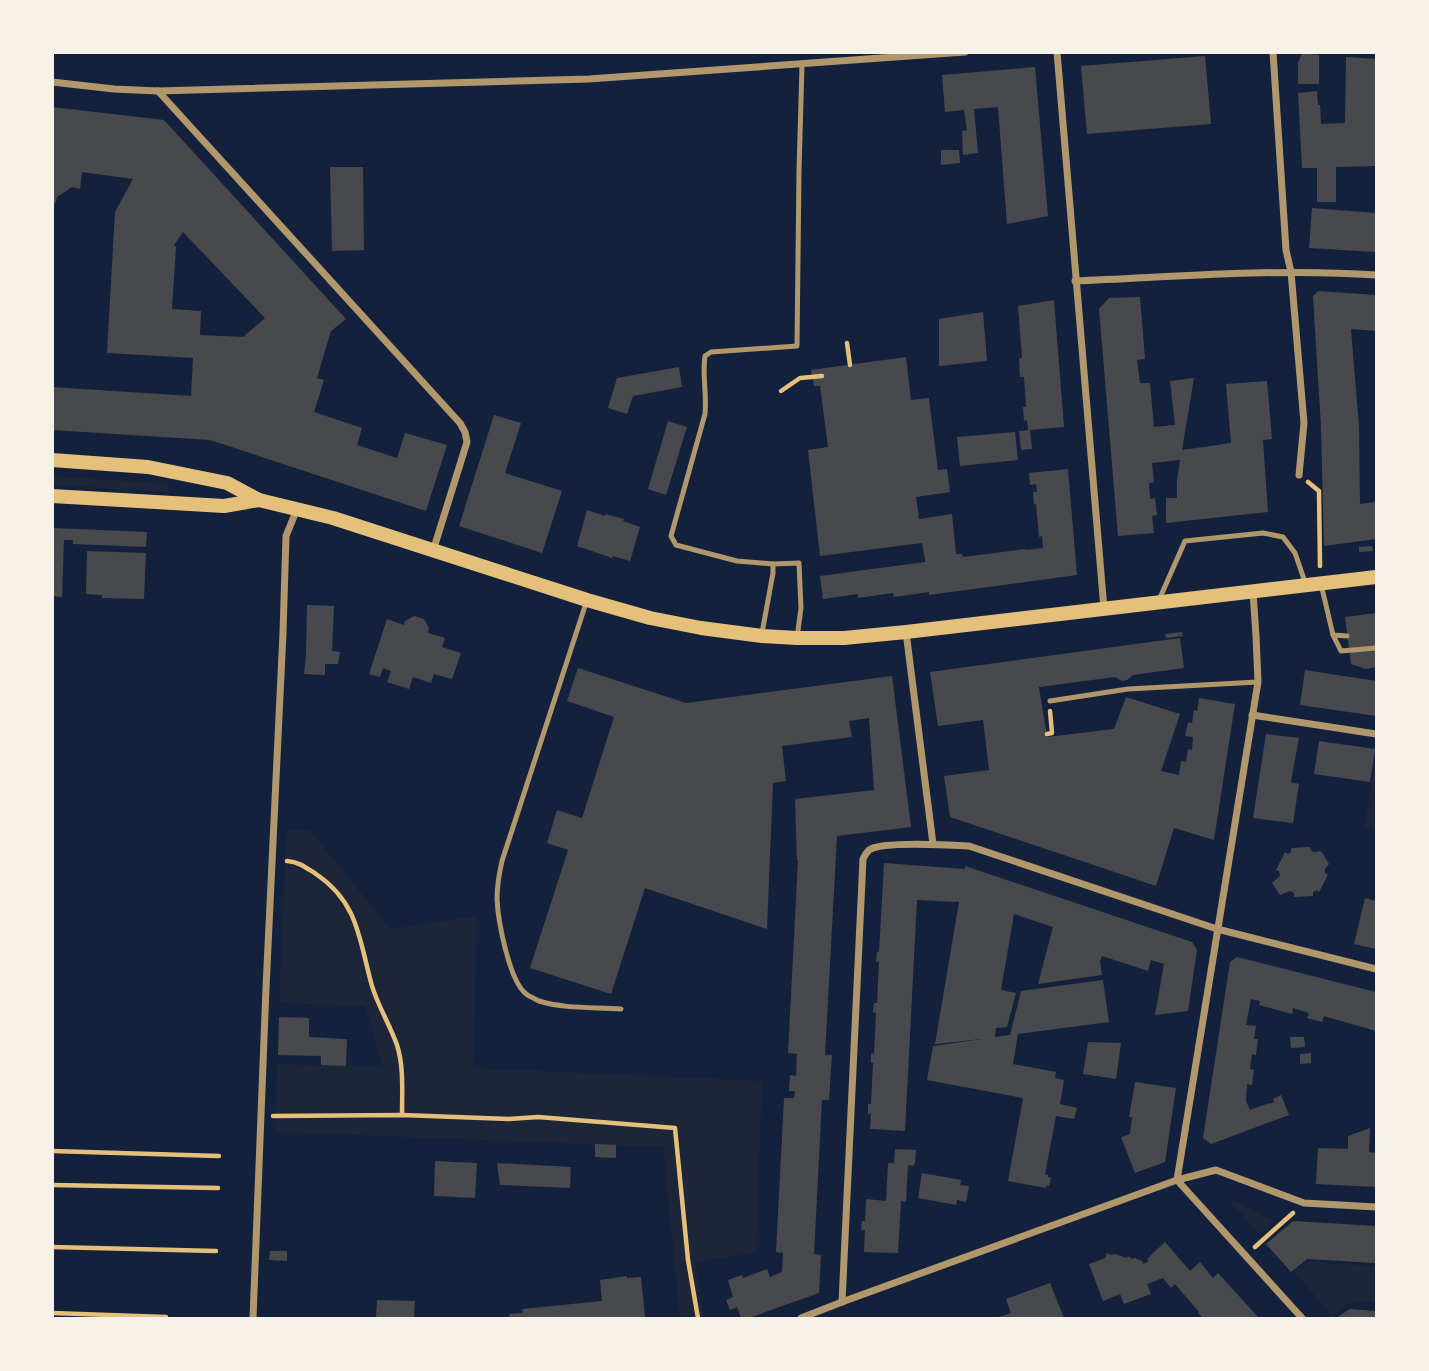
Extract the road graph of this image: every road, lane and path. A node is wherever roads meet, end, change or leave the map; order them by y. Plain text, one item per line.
1 (965, 52) edge
2 (1057, 52) edge
3 (1273, 52) edge
4 (802, 65) junction
5 (52, 82) edge
6 (158, 91) junction
7 (1292, 272) junction
8 (1377, 275) edge
9 (1076, 281) junction
10 (847, 343) dead end
11 (850, 365) dead end
12 (822, 376) dead end
13 (781, 391) dead end
14 (52, 460) edge
15 (1299, 475) joint
16 (52, 496) edge
17 (259, 500) junction
18 (297, 509) junction
19 (433, 551) junction
20 (772, 564) junction
21 (1377, 577) edge
22 (1314, 584) junction
23 (1253, 592) junction
24 (587, 600) junction
25 (1158, 602) junction
26 (1104, 609) junction
27 (906, 632) junction
28 (1333, 635) junction
29 (762, 636) junction
30 (1347, 636) dead end
31 (797, 638) junction
32 (1377, 648) edge
33 (1258, 682) junction
34 (1050, 701) dead end
35 (1252, 715) junction
36 (1050, 718) dead end
37 (1047, 734) dead end
38 (1377, 734) edge
39 (933, 844) junction
40 (272, 859) junction
41 (1217, 929) junction
42 (1377, 969) edge
43 (621, 1009) dead end
44 (402, 1115) junction
45 (261, 1116) junction
46 (52, 1151) edge
47 (219, 1156) dead end
48 (1177, 1180) junction
49 (52, 1185) edge
50 (218, 1188) dead end
51 (1304, 1203) junction
52 (1377, 1207) edge
53 (52, 1247) edge
54 (216, 1251) dead end
55 (1245, 1255) junction
56 (842, 1302) junction
57 (52, 1313) edge
58 (166, 1317) dead end
59 (253, 1318) edge
60 (698, 1318) edge
61 (801, 1318) edge
62 (1301, 1318) edge

1 - 4 street
2 - 9 street
3 - 7 street
4 - 6 street
4 - 20 lane
5 - 6 street
6 - 19 street
7 - 8 street
7 - 9 street
7 - 15 street
9 - 26 street
10 - 11 path
12 - 13 path
14 - 17 main road
15 - 22 path
16 - 17 main road
17 - 18 main road
18 - 19 main road
18 - 40 street
19 - 24 main road
20 - 29 lane
20 - 31 lane
21 - 22 main road
22 - 23 main road
22 - 25 lane
22 - 28 lane
23 - 25 main road
23 - 33 street
24 - 29 main road
24 - 43 lane
25 - 26 main road
26 - 27 main road
27 - 31 main road
27 - 39 street
28 - 30 lane
28 - 32 lane
29 - 31 main road
33 - 34 lane
33 - 35 street
35 - 38 street
35 - 41 street
36 - 37 path
39 - 41 street
39 - 56 street
40 - 44 path
40 - 45 street
41 - 42 street
41 - 48 street
44 - 45 path
44 - 60 path
45 - 59 street
46 - 47 path
48 - 51 street
48 - 55 street
48 - 56 street
49 - 50 path
51 - 52 street
51 - 55 path
53 - 54 path
55 - 62 street
56 - 61 street
57 - 58 path

